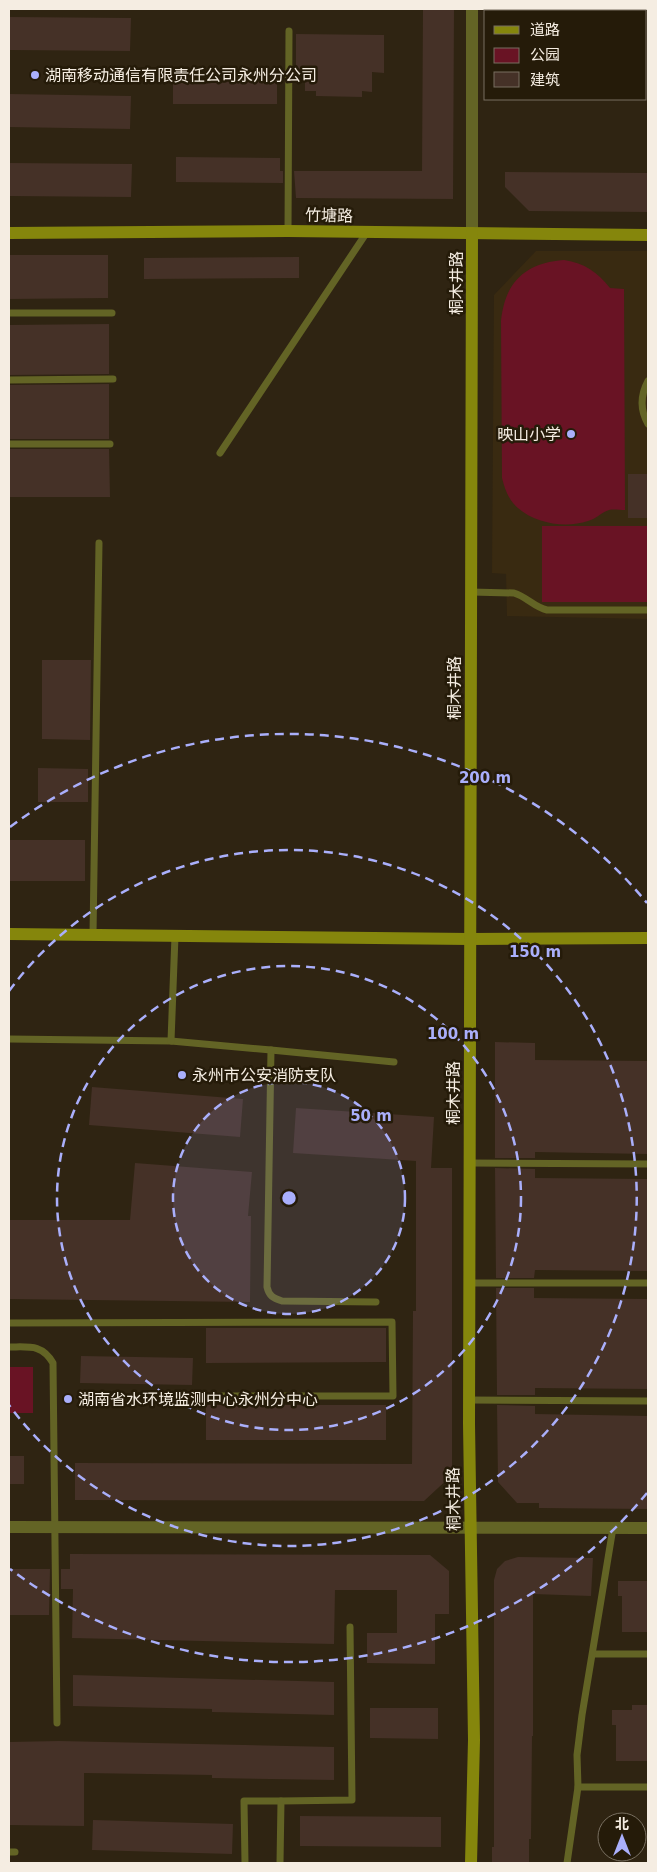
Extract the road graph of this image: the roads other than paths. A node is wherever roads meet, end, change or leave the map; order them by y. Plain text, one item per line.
1 (472, 9) edge
2 (289, 31) dead end
3 (288, 231) junction
4 (9, 232) edge
5 (367, 232) junction
6 (472, 233) junction
7 (648, 235) edge
8 (9, 313) edge
9 (112, 313) dead end
10 (113, 379) dead end
11 (9, 380) edge
12 (648, 381) edge
13 (648, 424) edge
14 (9, 444) edge
15 (110, 444) dead end
16 (220, 453) dead end
17 (99, 543) dead end
18 (471, 592) junction
19 (648, 610) edge
20 (9, 934) edge
21 (93, 935) junction
22 (175, 936) junction
23 (648, 938) edge
24 (470, 939) junction
25 (9, 1039) edge
26 (171, 1041) junction
27 (271, 1050) junction
28 (394, 1062) dead end
29 (470, 1163) junction
30 (648, 1164) edge
31 (469, 1283) junction
32 (648, 1283) edge
33 (376, 1302) dead end
34 (9, 1323) edge
35 (9, 1347) edge
36 (211, 1396) dead end
37 (469, 1400) junction
38 (648, 1401) edge
39 (9, 1527) edge
40 (54, 1527) junction
41 (470, 1528) junction
42 (614, 1528) junction
43 (648, 1528) edge
44 (350, 1627) dead end
45 (593, 1654) junction
46 (648, 1654) edge
47 (57, 1723) dead end
48 (578, 1787) junction
49 (648, 1787) edge
50 (281, 1801) junction
51 (245, 1863) edge
52 (280, 1863) edge
53 (470, 1863) edge
54 (568, 1863) edge

1 - 6 street
2 - 3 lane
3 - 4 street, 竹塘路
3 - 5 street, 竹塘路
5 - 6 street, 竹塘路
5 - 16 lane
6 - 7 street, 竹塘路
6 - 18 street, 桐木井路
8 - 9 lane
10 - 11 lane
12 - 13 lane
14 - 15 lane
17 - 21 lane
18 - 19 lane
18 - 24 street, 桐木井路
20 - 21 street
21 - 22 street
22 - 24 street
22 - 26 lane
23 - 24 street
24 - 29 street, 桐木井路
25 - 26 lane
26 - 27 lane
27 - 28 lane
27 - 33 lane
29 - 30 lane
29 - 31 street, 桐木井路
31 - 32 lane
31 - 37 street, 桐木井路
34 - 36 lane
35 - 40 lane
37 - 38 lane
37 - 41 street, 桐木井路
39 - 40 street
40 - 41 street
40 - 47 lane
41 - 42 street
41 - 53 street, 桐木井路
42 - 43 street
42 - 45 lane
44 - 50 lane
45 - 46 lane
45 - 48 lane
48 - 49 lane
48 - 54 lane
50 - 51 lane
50 - 52 lane

